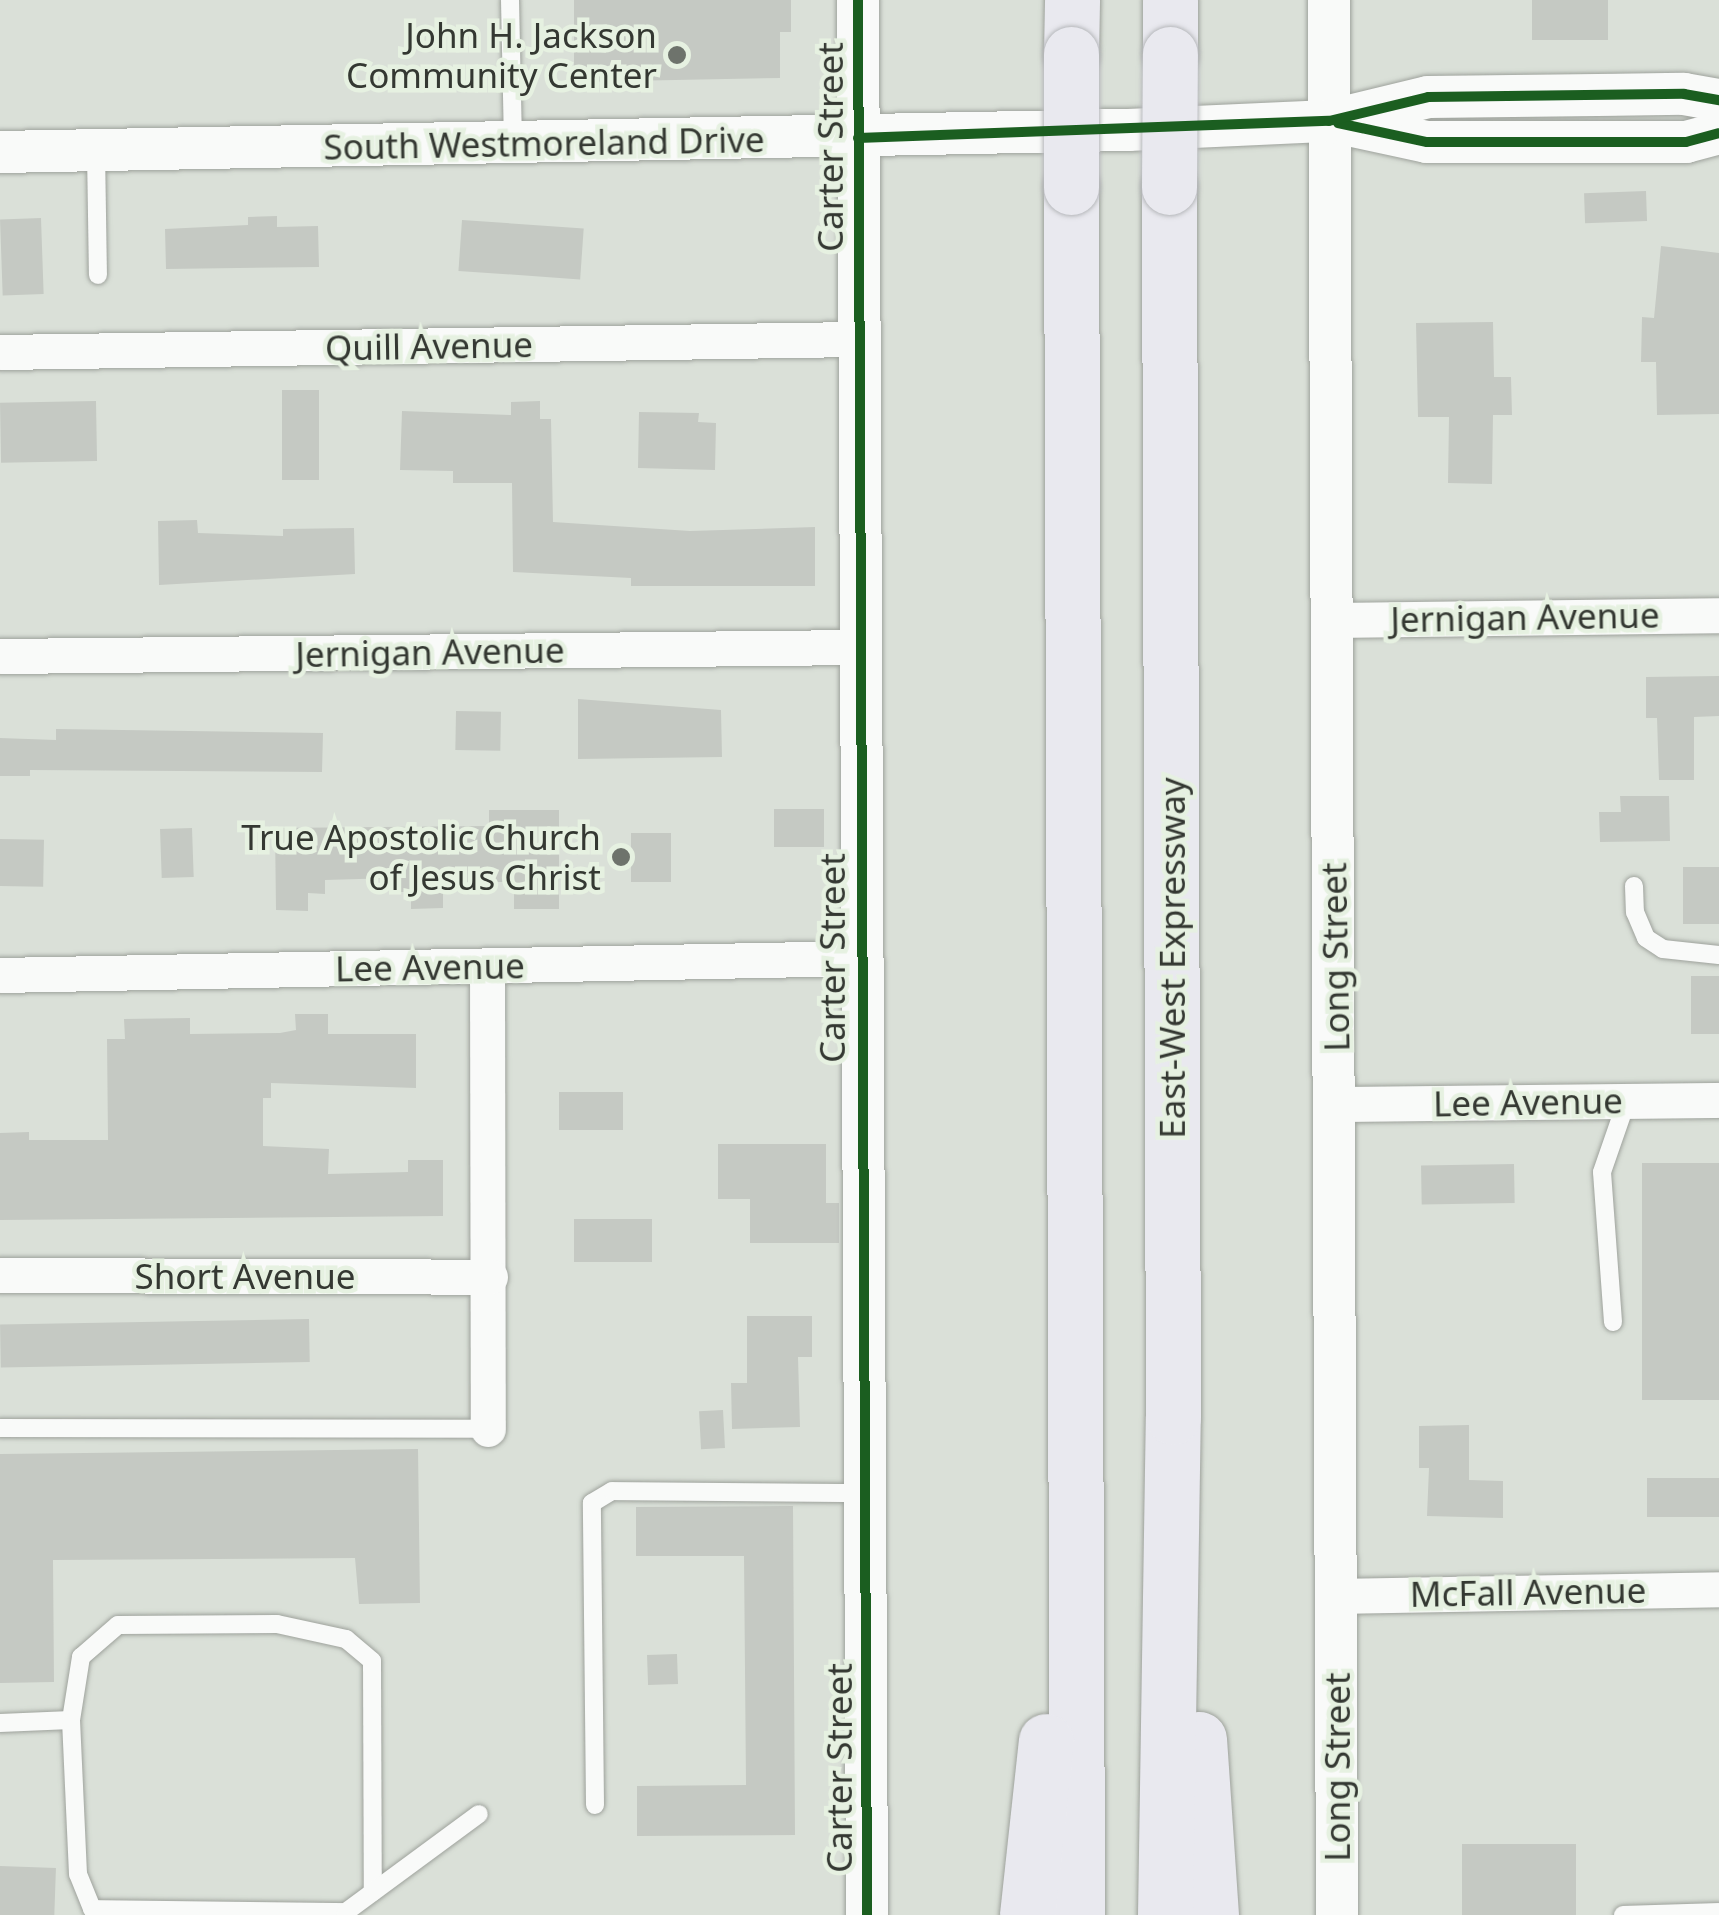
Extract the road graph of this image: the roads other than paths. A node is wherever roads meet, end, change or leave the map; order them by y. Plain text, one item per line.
1 (510, 0) edge
2 (858, 0) edge
3 (1072, 0) edge
4 (1329, 0) edge
5 (1171, 18) edge
6 (1719, 100) edge
7 (1328, 121) junction
8 (1719, 134) edge
9 (858, 138) junction
10 (513, 144) junction
11 (96, 150) junction
12 (0, 152) edge
13 (98, 275) dead end
14 (857, 339) junction
15 (0, 352) edge
16 (1719, 614) edge
17 (1330, 620) junction
18 (859, 647) junction
19 (0, 656) edge
20 (1634, 886) dead end
21 (1719, 955) edge
22 (859, 958) junction
23 (487, 966) junction
24 (0, 976) edge
25 (1627, 1100) junction
26 (1719, 1100) edge
27 (1336, 1104) junction
28 (0, 1275) edge
29 (490, 1277) junction
30 (1613, 1322) dead end
31 (1173, 1417) junction
32 (0, 1428) edge
33 (488, 1428) joint
34 (864, 1492) junction
35 (1076, 1525) junction
36 (1719, 1588) edge
37 (1336, 1596) junction
38 (71, 1720) junction
39 (0, 1723) edge
40 (595, 1805) dead end
41 (480, 1814) dead end
42 (1210, 1889) edge
43 (373, 1892) junction
44 (1719, 1912) edge
45 (868, 1915) edge
46 (1027, 1915) edge
47 (1077, 1915) edge
48 (1165, 1915) edge
49 (1337, 1915) edge
50 (1623, 1915) edge

1 - 10 lane
2 - 9 street, Carter Street
3 - 35 highway, bridge
4 - 7 street, Long Street
5 - 31 highway, East-West Expressway, bridge
6 - 7 street, South Westmoreland Drive
7 - 8 street, South Westmoreland Drive
7 - 9 street, South Westmoreland Drive
7 - 17 street, Long Street
9 - 10 street, South Westmoreland Drive
9 - 14 street, Carter Street
10 - 11 street, South Westmoreland Drive
11 - 12 street, South Westmoreland Drive
11 - 13 lane
14 - 15 street, Quill Avenue
14 - 18 street, Carter Street
16 - 17 street, Jernigan Avenue
17 - 27 street, Long Street
18 - 19 street, Jernigan Avenue
18 - 22 street, Carter Street
20 - 21 lane
22 - 23 street, Lee Avenue
22 - 34 street, Carter Street
23 - 24 street, Lee Avenue
23 - 29 street
25 - 26 street, Lee Avenue
25 - 27 street, Lee Avenue
25 - 30 lane
27 - 37 street, Long Street
28 - 29 street, Short Avenue
29 - 33 street
31 - 42 highway
31 - 48 highway, East-West Expressway
32 - 33 lane
34 - 40 lane
34 - 45 street, Carter Street
35 - 46 highway
35 - 47 highway
36 - 37 street, McFall Avenue
37 - 49 street, Long Street
38 - 39 lane
38 - 43 lane
38 - 43 lane
41 - 43 lane
44 - 50 lane

